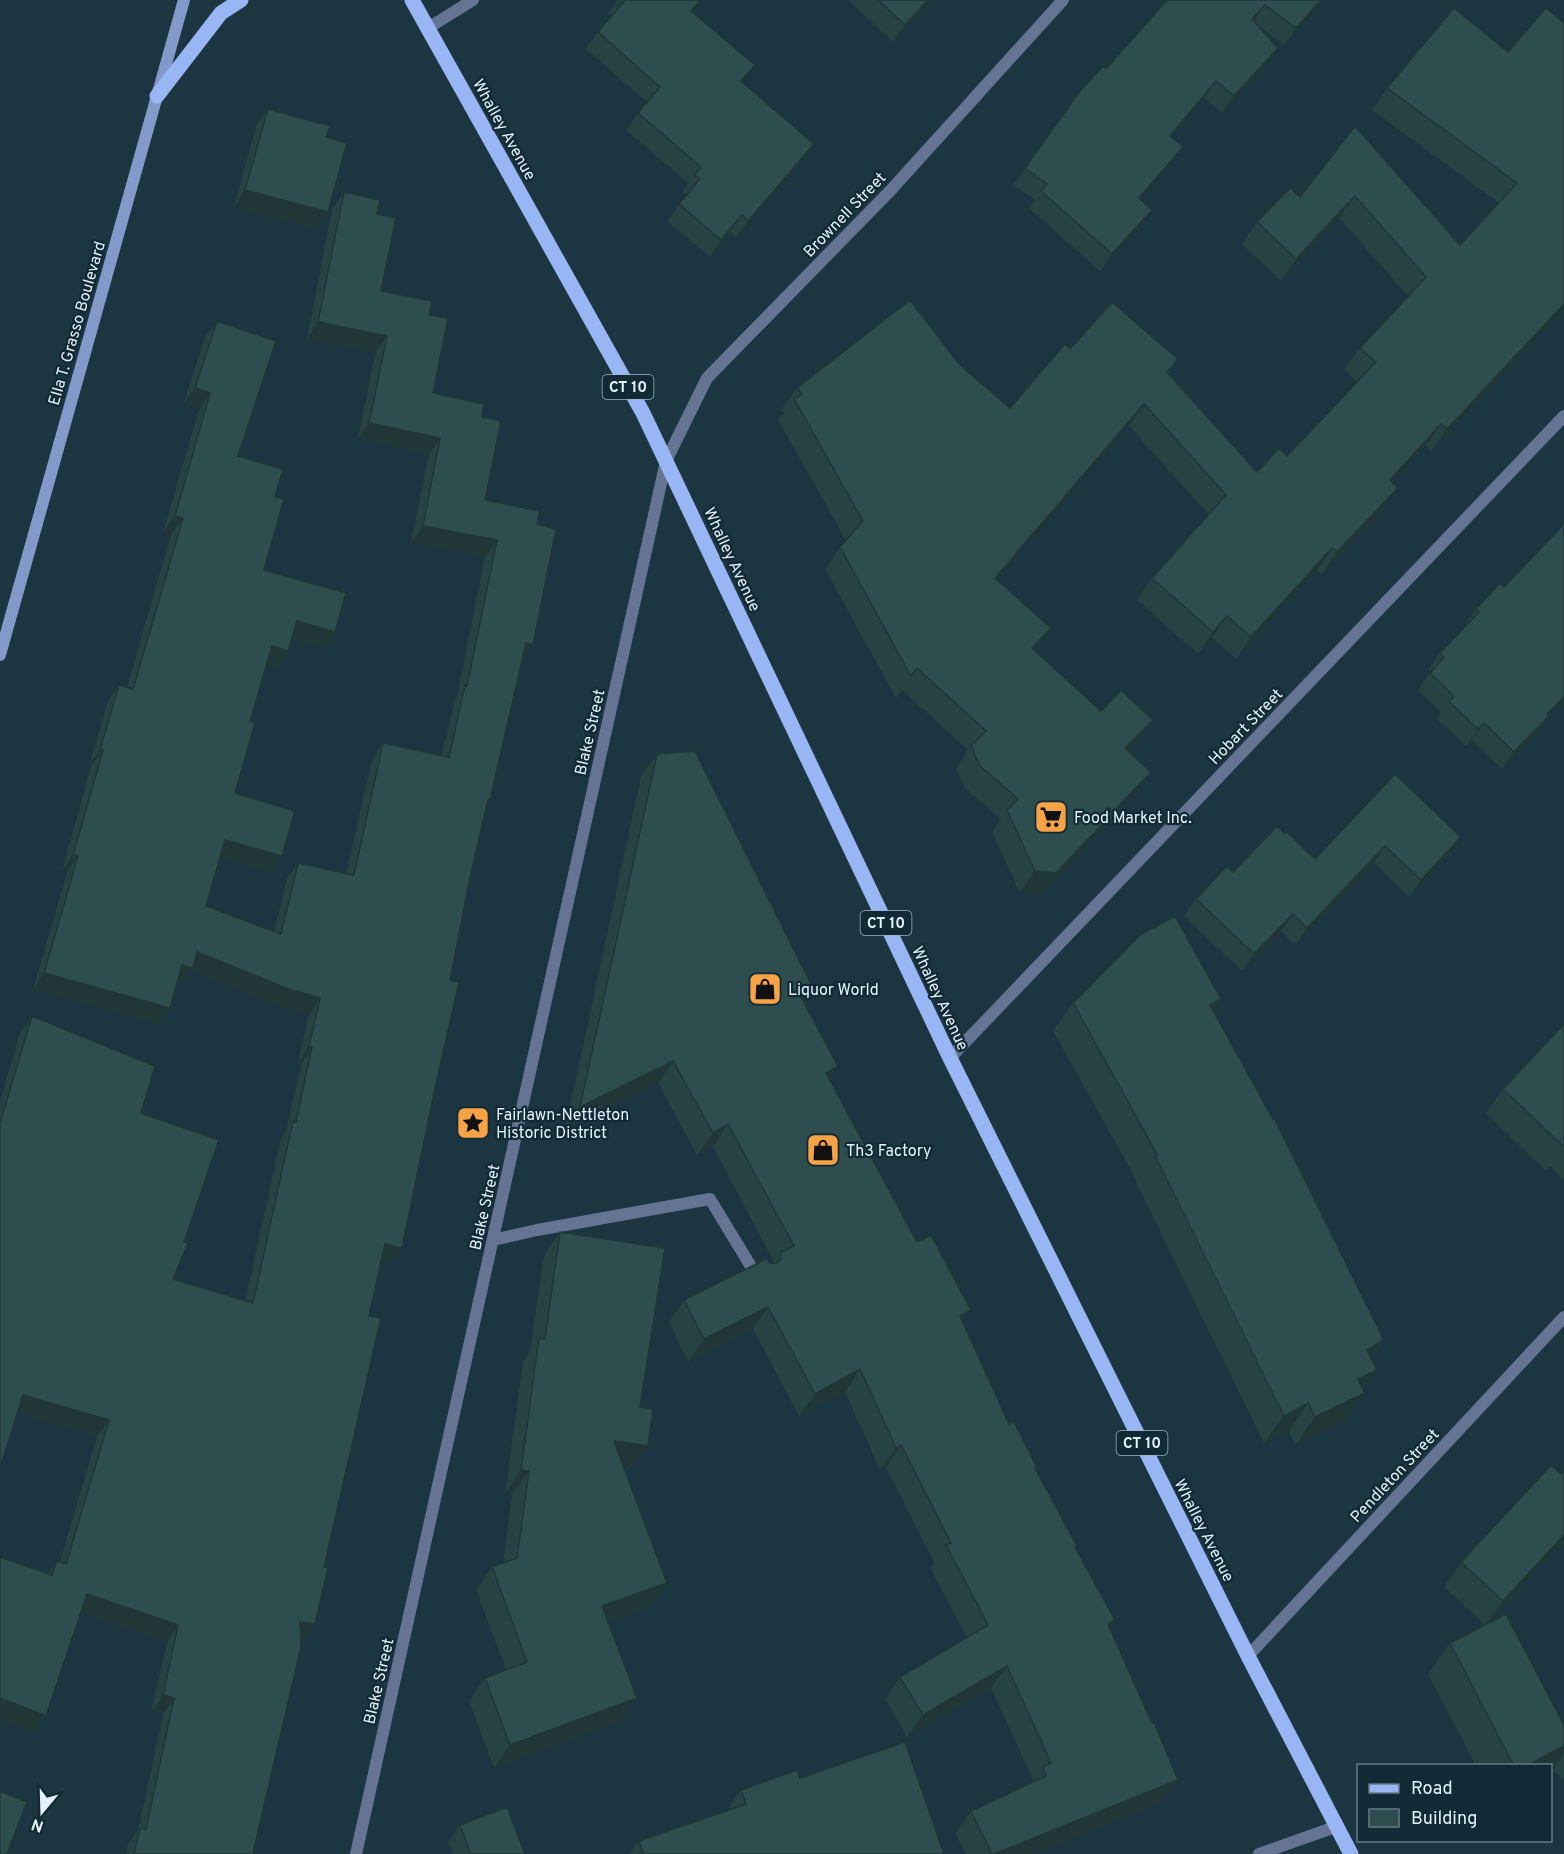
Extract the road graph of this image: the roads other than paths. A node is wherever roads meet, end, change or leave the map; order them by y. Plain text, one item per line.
1 (184, 0) edge
2 (241, 0) edge
3 (412, 0) edge
4 (473, 0) edge
5 (1063, 0) edge
6 (428, 28) junction
7 (157, 96) junction
8 (1564, 416) edge
9 (666, 461) junction
10 (0, 655) edge
11 (950, 1058) junction
12 (493, 1240) junction
13 (758, 1278) edge
14 (1564, 1317) edge
15 (1248, 1656) junction
16 (1338, 1826) junction
17 (356, 1854) edge
18 (1259, 1854) edge
19 (1351, 1854) edge

1 - 7 main road, Ella T. Grasso Boulevard
2 - 7 main road
3 - 6 main road, Whalley Avenue / CT 10
4 - 6 street
5 - 9 street, Brownell Street
6 - 9 main road, Whalley Avenue / CT 10
7 - 10 main road, Ella T. Grasso Boulevard
8 - 11 street, Hobart Street
9 - 11 main road, Whalley Avenue / CT 10
9 - 12 street, Blake Street
11 - 15 main road, Whalley Avenue / CT 10
12 - 13 street
12 - 17 street, Blake Street
14 - 15 street, Pendleton Street
15 - 16 main road, Whalley Avenue / CT 10
16 - 18 street
16 - 19 main road, Whalley Avenue / CT 10

